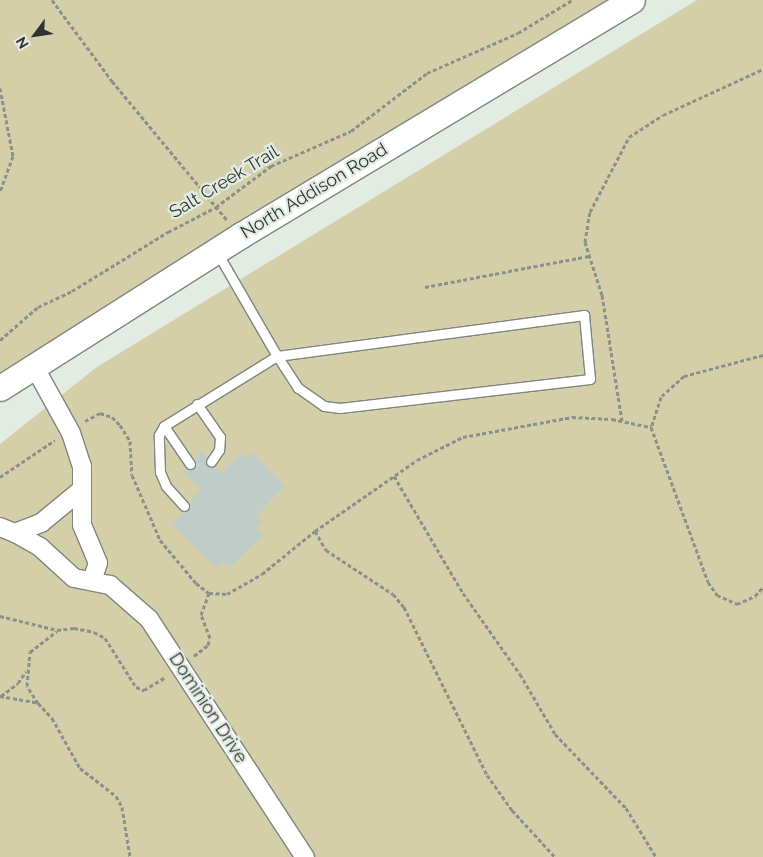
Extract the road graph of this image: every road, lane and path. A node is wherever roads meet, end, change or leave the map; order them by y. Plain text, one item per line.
1 (52, 0) edge
2 (572, 0) edge
3 (632, 0) edge
4 (763, 69) edge
5 (0, 88) edge
6 (0, 191) edge
7 (216, 207) junction
8 (241, 235) junction
9 (216, 251) junction
10 (589, 256) junction
11 (425, 287) dead end
12 (0, 340) edge
13 (763, 355) edge
14 (277, 356) junction
15 (34, 366) junction
16 (0, 388) edge
17 (197, 404) junction
18 (622, 421) junction
19 (81, 423) dead end
20 (164, 426) junction
21 (651, 427) junction
22 (55, 440) dead end
23 (212, 462) dead end
24 (190, 464) dead end
25 (394, 476) junction
26 (0, 477) edge
27 (80, 492) junction
28 (184, 506) dead end
29 (8, 530) edge
30 (315, 531) junction
31 (92, 580) junction
32 (763, 587) edge
33 (210, 593) junction
34 (0, 616) edge
35 (57, 630) junction
36 (189, 659) dead end
37 (26, 670) junction
38 (171, 674) dead end
39 (0, 696) edge
40 (38, 704) junction
41 (130, 857) edge
42 (305, 857) edge
43 (555, 857) edge
44 (656, 857) edge

1 - 7 path
2 - 7 path, Salt Creek Trail
3 - 8 street, North Addison Road
4 - 10 path
5 - 6 path
7 - 8 path
7 - 12 path, Salt Creek Trail
8 - 9 street, North Addison Road
9 - 14 lane
9 - 15 street, North Addison Road
10 - 11 path
10 - 18 path
13 - 21 path
14 - 14 lane
14 - 17 lane
15 - 16 street, North Addison Road
15 - 27 street
17 - 20 lane
17 - 23 lane
18 - 21 path
18 - 25 path
19 - 33 path
20 - 24 lane
20 - 28 lane
21 - 32 path
22 - 26 path
25 - 30 path
25 - 44 path
27 - 29 street, Dominion Drive
27 - 31 street
29 - 31 street, Dominion Drive
30 - 33 path
30 - 43 path
31 - 42 street, Dominion Drive
33 - 36 path
34 - 35 path
35 - 37 path
35 - 38 path
37 - 39 path
37 - 40 path
39 - 40 path
40 - 41 path

